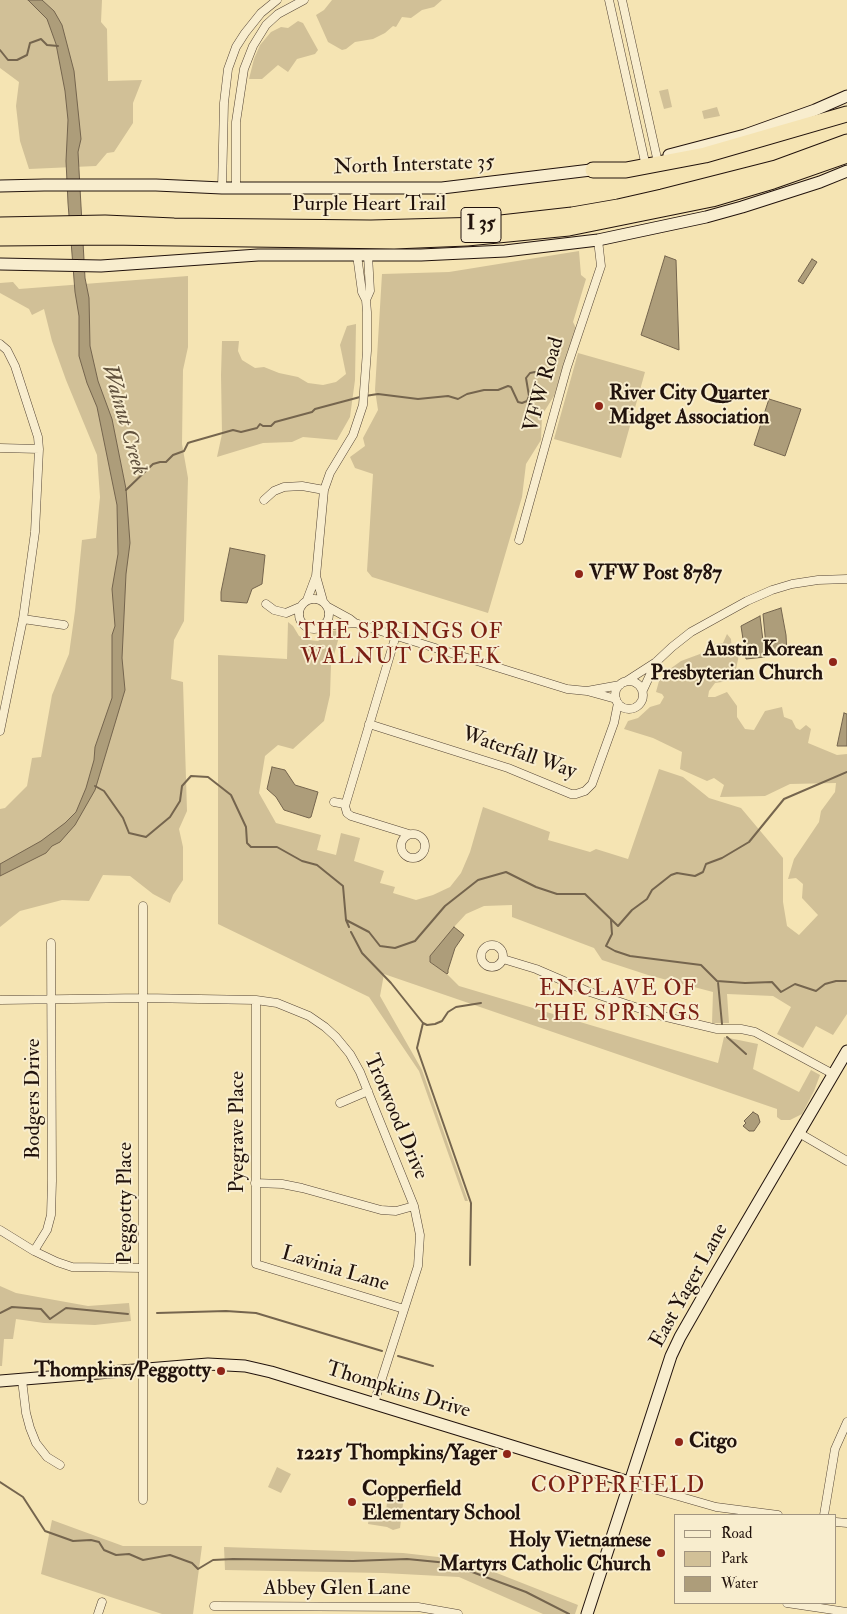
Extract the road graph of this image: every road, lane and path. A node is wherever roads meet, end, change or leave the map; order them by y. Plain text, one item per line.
1 (277, 0) edge
2 (304, 0) edge
3 (609, 0) edge
4 (622, 0) edge
5 (847, 96) edge
6 (847, 114) edge
7 (847, 142) edge
8 (847, 155) edge
9 (657, 158) junction
10 (645, 162) junction
11 (593, 170) junction
12 (847, 171) edge
13 (0, 186) edge
14 (222, 188) junction
15 (236, 188) junction
16 (0, 225) edge
17 (106, 230) junction
18 (45, 231) junction
19 (0, 238) edge
20 (598, 240) junction
21 (363, 255) junction
22 (0, 264) edge
23 (0, 344) edge
24 (0, 448) edge
25 (39, 449) junction
26 (324, 490) junction
27 (264, 500) dead end
28 (519, 540) dead end
29 (316, 576) junction
30 (847, 579) edge
31 (307, 600) junction
32 (266, 604) dead end
33 (325, 604) junction
34 (300, 607) junction
35 (286, 613) junction
36 (23, 618) junction
37 (354, 623) junction
38 (303, 624) junction
39 (64, 625) dead end
40 (324, 626) junction
41 (396, 636) junction
42 (656, 662) junction
43 (622, 683) junction
44 (642, 690) junction
45 (587, 692) junction
46 (617, 701) junction
47 (632, 709) junction
48 (614, 723) junction
49 (369, 724) junction
50 (0, 732) edge
51 (334, 802) dead end
52 (345, 804) junction
53 (409, 834) dead end
54 (143, 906) dead end
55 (51, 944) dead end
56 (503, 959) dead end
57 (144, 998) junction
58 (52, 999) junction
59 (0, 1000) edge
60 (256, 1000) junction
61 (847, 1051) edge
62 (833, 1074) junction
63 (368, 1091) junction
64 (340, 1103) dead end
65 (799, 1133) junction
66 (847, 1160) edge
67 (255, 1183) junction
68 (414, 1206) junction
69 (0, 1230) edge
70 (34, 1251) junction
71 (256, 1264) joint
72 (143, 1268) junction
73 (404, 1310) junction
74 (142, 1369) junction
75 (22, 1380) junction
76 (0, 1381) edge
77 (374, 1403) junction
78 (847, 1422) edge
79 (60, 1465) dead end
80 (629, 1482) junction
81 (143, 1500) dead end
82 (769, 1514) edge
83 (824, 1514) edge
84 (102, 1602) dead end
85 (794, 1604) edge
86 (214, 1606) dead end
87 (332, 1610) edge
88 (424, 1611) edge
89 (847, 1612) edge
90 (98, 1614) edge
91 (458, 1614) edge
92 (587, 1614) edge

1 - 14 street
2 - 15 street
3 - 10 street
4 - 9 street
5 - 9 main road, North Interstate 35
6 - 11 highway
7 - 17 highway, Purple Heart Trail / I 35
8 - 17 highway, Purple Heart Trail / I 35
9 - 10 main road, North Interstate 35
10 - 11 main road, North Interstate 35
11 - 15 main road, North Interstate 35
12 - 20 main road
13 - 14 main road, North Interstate 35
14 - 15 main road, North Interstate 35
16 - 18 highway, Purple Heart Trail / I 35
17 - 18 highway, Purple Heart Trail / I 35
18 - 19 highway, Purple Heart Trail / I 35
20 - 21 main road
20 - 28 street, VFW Road
21 - 22 main road
21 - 26 street
23 - 25 street
24 - 25 street
25 - 36 street
26 - 27 street
26 - 29 street
29 - 31 street
29 - 33 street
30 - 42 street
31 - 33 street
31 - 34 street
32 - 35 street
33 - 37 street
33 - 40 street
34 - 35 street
34 - 38 street
35 - 38 street
36 - 39 street
36 - 50 street
37 - 40 street
37 - 41 street
38 - 40 street
41 - 45 street
41 - 49 street
42 - 43 street
42 - 44 street
43 - 44 street
43 - 45 street
43 - 46 street
44 - 47 street
45 - 46 street
46 - 47 street
46 - 48 street, Waterfall Way
47 - 48 street
48 - 49 street, Waterfall Way
49 - 52 street
51 - 52 street
52 - 53 street
54 - 57 street, Peggotty Place
55 - 58 street, Bodgers Drive
56 - 62 street
57 - 58 street, Trotwood Drive
57 - 60 street, Trotwood Drive
57 - 72 street, Peggotty Place
58 - 59 street, Trotwood Drive
58 - 70 street, Bodgers Drive
60 - 63 street, Trotwood Drive
60 - 67 street, Pyegrave Place
61 - 62 main road, East Yager Lane
62 - 65 main road, East Yager Lane
63 - 64 street
63 - 68 street, Trotwood Drive
65 - 66 street
65 - 80 main road, East Yager Lane
67 - 68 street
67 - 71 street, Pyegrave Place
68 - 73 street, Trotwood Drive
69 - 70 street
70 - 72 street
71 - 73 street, Lavinia Lane
72 - 74 street, Peggotty Place
73 - 77 street, Trotwood Drive
74 - 75 main road, Thompkins Drive
74 - 77 main road, Thompkins Drive
74 - 81 street, Peggotty Place
75 - 76 main road, Thompkins Drive
75 - 79 street
77 - 80 main road, Thompkins Drive
78 - 83 street
80 - 82 street, Thompkins Drive
80 - 92 main road, East Yager Lane
84 - 90 street
85 - 89 street
86 - 87 street, Abbey Glen Lane
87 - 88 street, Abbey Glen Lane
88 - 91 street, Abbey Glen Lane

